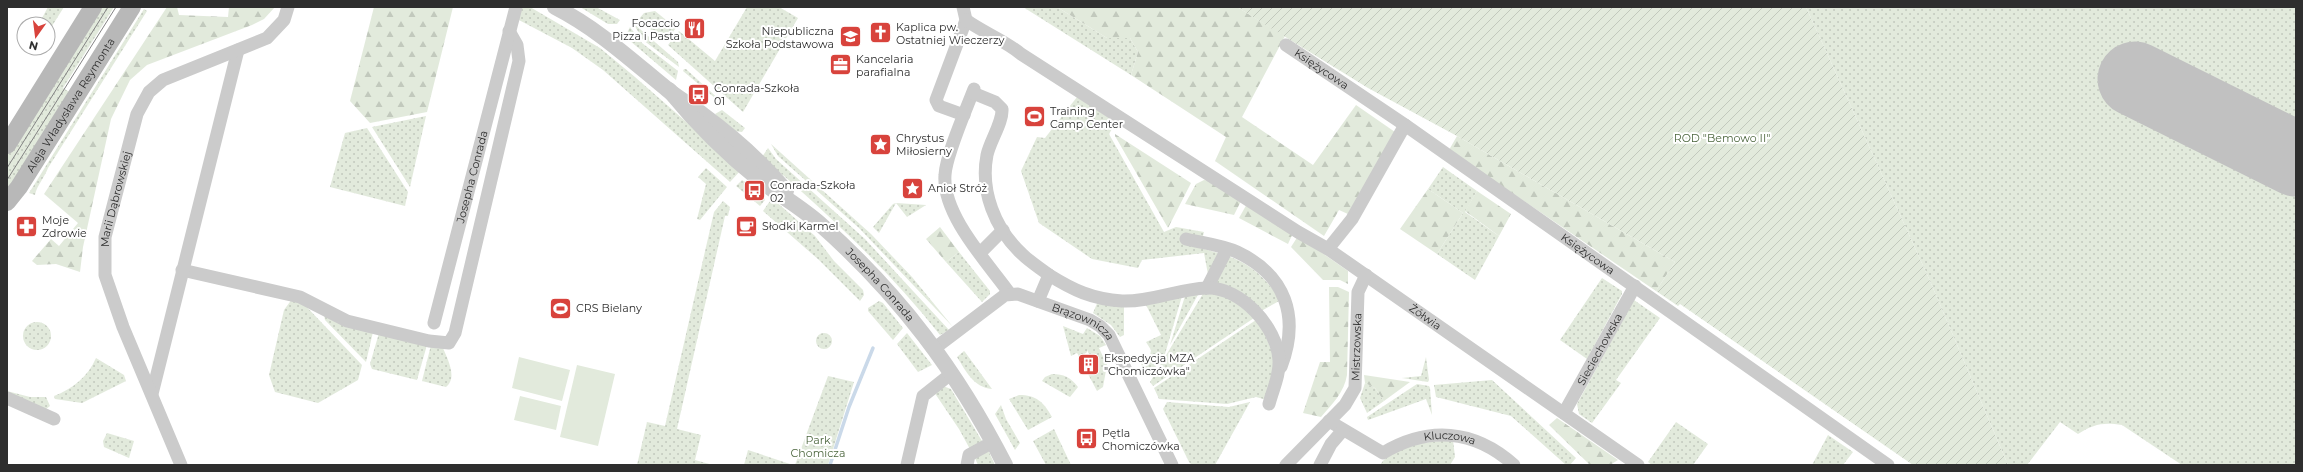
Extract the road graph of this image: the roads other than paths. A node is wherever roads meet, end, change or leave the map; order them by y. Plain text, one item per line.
1 (93, 7) edge
2 (132, 7) edge
3 (288, 7) edge
4 (516, 7) edge
5 (555, 7) edge
6 (963, 7) edge
7 (966, 20) junction
8 (509, 31) junction
9 (1286, 45) dead end
10 (238, 50) junction
11 (964, 115) junction
12 (1405, 125) junction
13 (7, 145) edge
14 (7, 202) edge
15 (1003, 230) junction
16 (1186, 239) dead end
17 (1227, 249) junction
18 (1328, 249) junction
19 (980, 253) junction
20 (182, 270) junction
21 (1048, 275) junction
22 (1366, 275) junction
23 (1635, 286) junction
24 (1207, 288) junction
25 (1010, 294) junction
26 (1038, 301) junction
27 (434, 323) dead end
28 (935, 348) junction
29 (1279, 372) junction
30 (952, 373) junction
31 (152, 394) junction
32 (7, 398) edge
33 (1269, 404) dead end
34 (1564, 413) junction
35 (54, 419) dead end
36 (1328, 421) junction
37 (1342, 430) junction
38 (993, 442) junction
39 (181, 465) edge
40 (907, 465) edge
41 (967, 465) edge
42 (1004, 465) edge
43 (1172, 465) edge
44 (1286, 465) edge
45 (1320, 465) edge
46 (1514, 465) edge
47 (1638, 465) edge
48 (1888, 465) edge

1 - 13 main road
2 - 14 main road, Aleja Władysława Reymonta
3 - 10 street, Marii Dąbrowskiej
4 - 8 street, Josepha Conrada
5 - 28 street, Josepha Conrada
6 - 7 street
7 - 11 street
7 - 18 street, Żółwia
8 - 20 street
8 - 27 street, Josepha Conrada
9 - 12 street, Księżycowa
10 - 20 street
10 - 31 street, Marii Dąbrowskiej
11 - 15 street
11 - 19 street
12 - 18 street
12 - 23 street, Księżycowa
15 - 19 street
15 - 21 street
16 - 17 street
17 - 24 street
17 - 29 street
18 - 22 street, Żółwia
19 - 25 street
20 - 31 street
21 - 24 street
21 - 26 street
22 - 34 street, Żółwia
22 - 36 street, Mistrzowska
23 - 34 street, Sieciechowska
23 - 48 street, Księżycowa
24 - 29 street
25 - 26 street, Brązownicza
25 - 28 street
26 - 43 street, Brązownicza
28 - 30 street, Josepha Conrada
29 - 33 street
30 - 38 street, Josepha Conrada
30 - 40 street
31 - 39 street, Marii Dąbrowskiej
32 - 35 street
34 - 47 street, Żółwia
36 - 37 street
36 - 44 street, Mistrzowska
37 - 45 street
37 - 46 street, Kluczowa
38 - 41 street
38 - 42 street, Josepha Conrada

